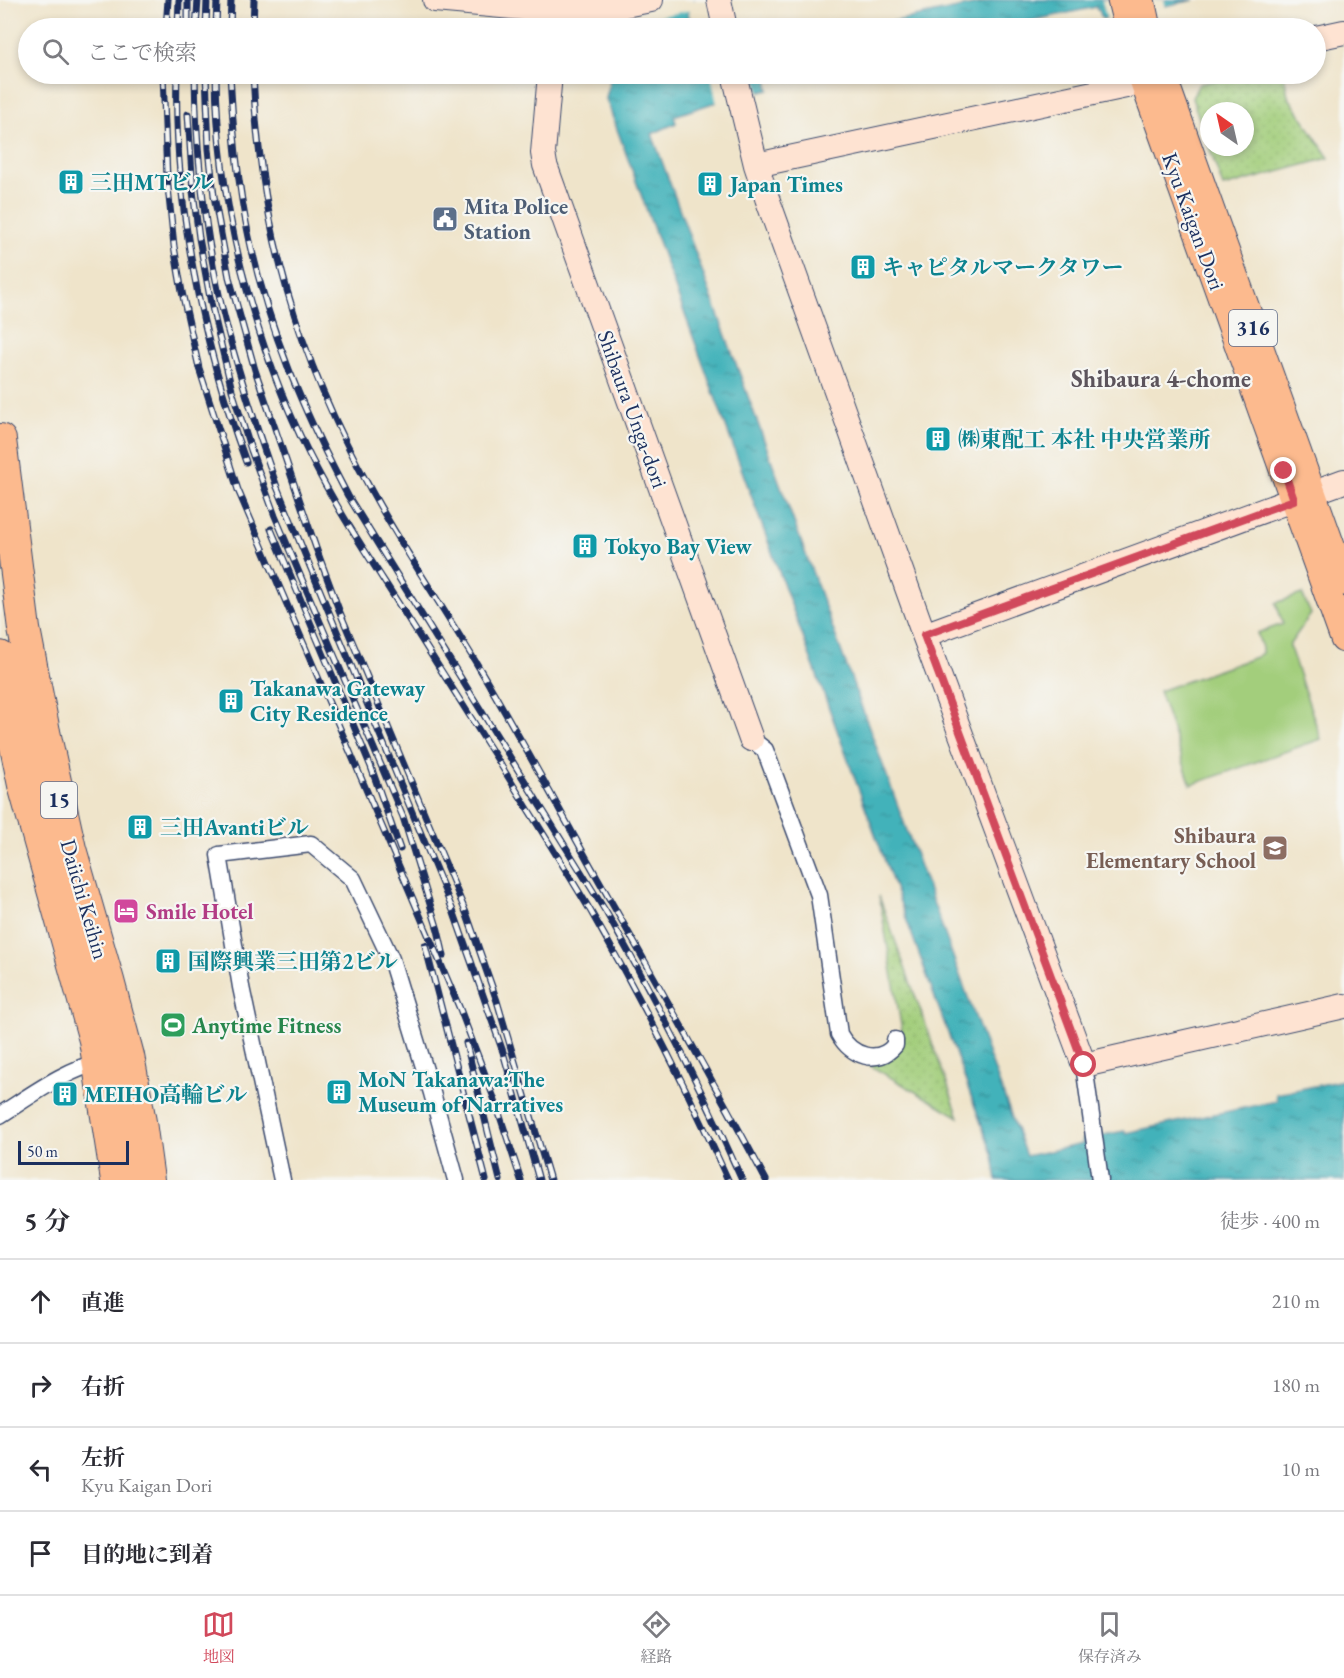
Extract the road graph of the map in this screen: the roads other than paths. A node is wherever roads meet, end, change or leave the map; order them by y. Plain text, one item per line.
1 (435, 0) edge
2 (651, 0) edge
3 (720, 0) edge
4 (556, 13) edge
5 (723, 18) edge
6 (1344, 32) edge
7 (1326, 36) edge
8 (549, 84) edge
9 (736, 84) edge
10 (1130, 84) edge
11 (1153, 84) edge
12 (756, 165) junction
13 (0, 440) edge
14 (3, 480) edge
15 (1344, 481) edge
16 (1303, 496) junction
17 (1344, 582) edge
18 (924, 635) junction
19 (1344, 639) edge
20 (1, 664) edge
21 (751, 739) joint
22 (96, 989) junction
23 (1344, 1006) edge
24 (895, 1040) dead end
25 (113, 1059) junction
26 (1084, 1065) junction
27 (0, 1115) edge
28 (140, 1122) junction
29 (108, 1128) junction
30 (117, 1180) edge
31 (148, 1180) edge
32 (282, 1180) edge
33 (456, 1180) edge
34 (1100, 1180) edge

1 - 4 street
2 - 4 street
3 - 5 street
6 - 7 street
8 - 21 street, Shibaura Unga-dori
9 - 12 street
10 - 12 street
11 - 16 main road, Kyu Kaigan Dori / 316
12 - 18 street
13 - 14 highway, Daiichi Keihin / 15
14 - 22 highway, Daiichi Keihin / 15
15 - 16 street
16 - 17 main road, Kyu Kaigan Dori / 316
16 - 18 street
16 - 19 main road, Kyu Kaigan Dori / 316
18 - 26 street
20 - 22 highway, Daiichi Keihin / 15
21 - 24 street
22 - 25 highway, Daiichi Keihin / 15
23 - 26 street
25 - 27 street
25 - 28 highway, Daiichi Keihin / 15
25 - 29 highway, Daiichi Keihin / 15
26 - 34 street
28 - 29 highway
28 - 31 highway, Daiichi Keihin / 15
29 - 30 highway, Daiichi Keihin / 15
32 - 33 street

